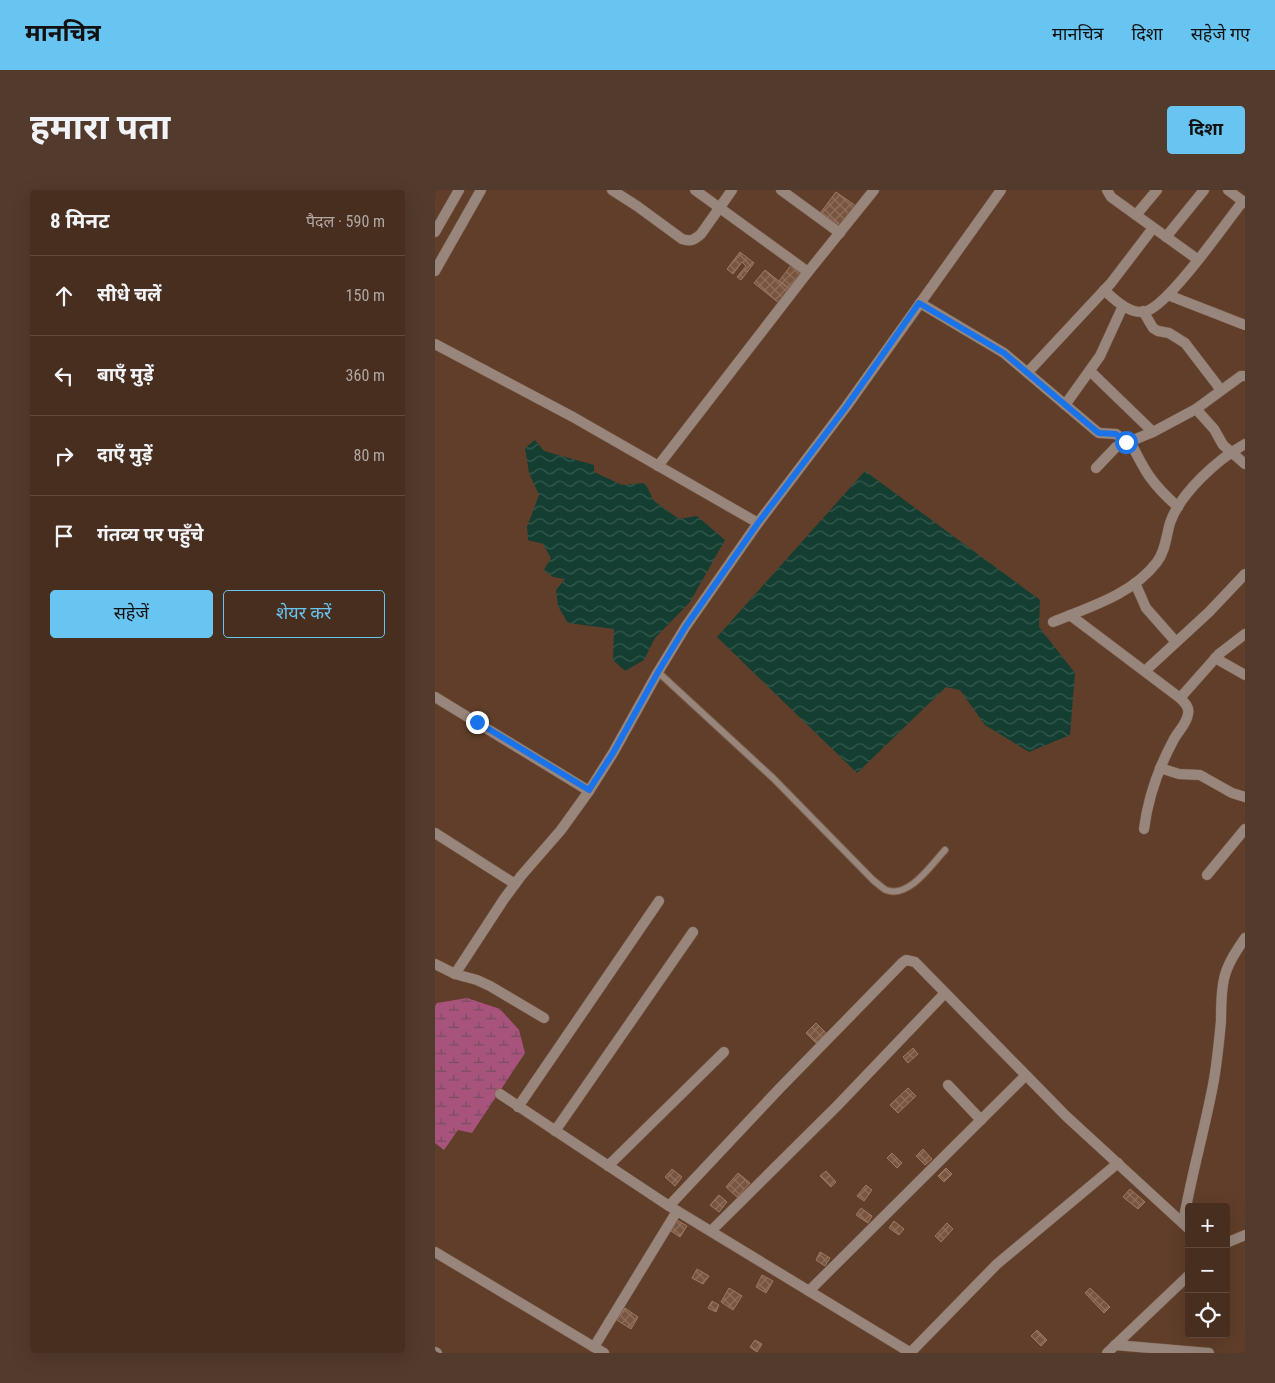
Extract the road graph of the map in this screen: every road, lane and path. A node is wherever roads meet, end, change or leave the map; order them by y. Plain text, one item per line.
1 (459, 190) edge
2 (481, 190) edge
3 (612, 190) edge
4 (695, 190) edge
5 (732, 190) edge
6 (781, 190) edge
7 (874, 190) edge
8 (1001, 190) edge
9 (1107, 190) edge
10 (1157, 190) edge
11 (1204, 190) edge
12 (1228, 190) edge
13 (1244, 202) edge
14 (720, 208) junction
15 (1136, 215) junction
16 (1153, 228) junction
17 (435, 232) edge
18 (840, 233) junction
19 (1165, 237) junction
20 (1197, 259) junction
21 (435, 271) edge
22 (808, 272) junction
23 (1104, 290) junction
24 (1168, 295) junction
25 (919, 303) junction
26 (1123, 306) junction
27 (1143, 311) junction
28 (1245, 325) edge
29 (435, 344) edge
30 (1090, 371) junction
31 (1028, 372) junction
32 (1245, 376) edge
33 (1221, 390) junction
34 (1065, 405) junction
35 (1195, 409) junction
36 (1153, 432) junction
37 (1128, 442) junction
38 (1245, 444) edge
39 (1231, 452) junction
40 (1245, 464) edge
41 (658, 466) junction
42 (1096, 468) dead end
43 (1178, 507) junction
44 (758, 523) junction
45 (1245, 574) edge
46 (1135, 583) junction
47 (1070, 615) junction
48 (1053, 622) dead end
49 (1245, 634) edge
50 (1176, 642) junction
51 (1215, 658) junction
52 (1145, 671) junction
53 (658, 672) junction
54 (1245, 675) edge
55 (435, 696) edge
56 (1180, 698) junction
57 (1160, 768) junction
58 (589, 790) junction
59 (1245, 797) edge
60 (1144, 829) dead end
61 (1245, 829) edge
62 (435, 833) edge
63 (945, 850) dead end
64 (1207, 875) dead end
65 (515, 884) junction
66 (659, 900) dead end
67 (693, 932) dead end
68 (1245, 938) edge
69 (435, 964) edge
70 (455, 974) junction
71 (945, 993) junction
72 (544, 1018) dead end
73 (725, 1052) dead end
74 (1025, 1076) junction
75 (948, 1085) dead end
76 (500, 1094) dead end
77 (518, 1107) junction
78 (981, 1120) junction
79 (555, 1131) junction
80 (1118, 1163) junction
81 (608, 1166) junction
82 (1188, 1203) edge
83 (673, 1208) junction
84 (1185, 1225) edge
85 (711, 1231) junction
86 (1245, 1235) edge
87 (1230, 1241) edge
88 (1245, 1245) edge
89 (435, 1252) edge
90 (1185, 1279) edge
91 (809, 1291) junction
92 (1115, 1345) junction
93 (594, 1347) junction
94 (604, 1353) edge
95 (911, 1353) edge
96 (1107, 1353) edge
97 (1209, 1353) edge

1 - 17 street
2 - 21 street
3 - 14 street
4 - 14 street
5 - 14 street
6 - 18 street
7 - 18 street
8 - 25 street
9 - 15 street
10 - 15 street
11 - 19 street
12 - 13 street
13 - 20 street
14 - 22 street
15 - 16 street
16 - 19 street
16 - 23 street
18 - 22 street
19 - 20 street
20 - 24 street
22 - 41 street
23 - 26 street
23 - 31 street
24 - 27 street
24 - 28 street
25 - 31 street
25 - 44 street
26 - 27 street
26 - 30 street
27 - 33 street
29 - 41 street
30 - 34 street
30 - 36 street
31 - 34 street
32 - 33 street
33 - 35 street
34 - 37 street
35 - 36 street
35 - 39 street
36 - 37 street
37 - 42 street
37 - 43 street
38 - 39 street
39 - 40 street
39 - 43 street
41 - 44 street
43 - 46 street
44 - 53 street
45 - 50 street
46 - 47 street
46 - 50 street
47 - 48 street
47 - 52 street
49 - 51 street
50 - 52 street
51 - 54 street
51 - 56 street
52 - 56 street
53 - 58 street
53 - 63 lane
55 - 58 street
56 - 57 street
57 - 59 street
57 - 60 street
58 - 65 street
61 - 64 street
62 - 65 street
65 - 70 street
66 - 77 street
67 - 79 street
68 - 82 street
69 - 70 street
70 - 72 street
71 - 74 street
71 - 83 street
71 - 85 street
73 - 81 street
74 - 78 street
74 - 80 street
75 - 78 street
76 - 77 street
77 - 79 street
78 - 91 street
79 - 81 street
80 - 84 street
80 - 95 street
81 - 83 street
83 - 85 street
83 - 93 street
85 - 91 street
86 - 87 street
87 - 88 street
89 - 93 street
90 - 92 street
91 - 95 street
92 - 96 street
92 - 97 street
93 - 94 street

